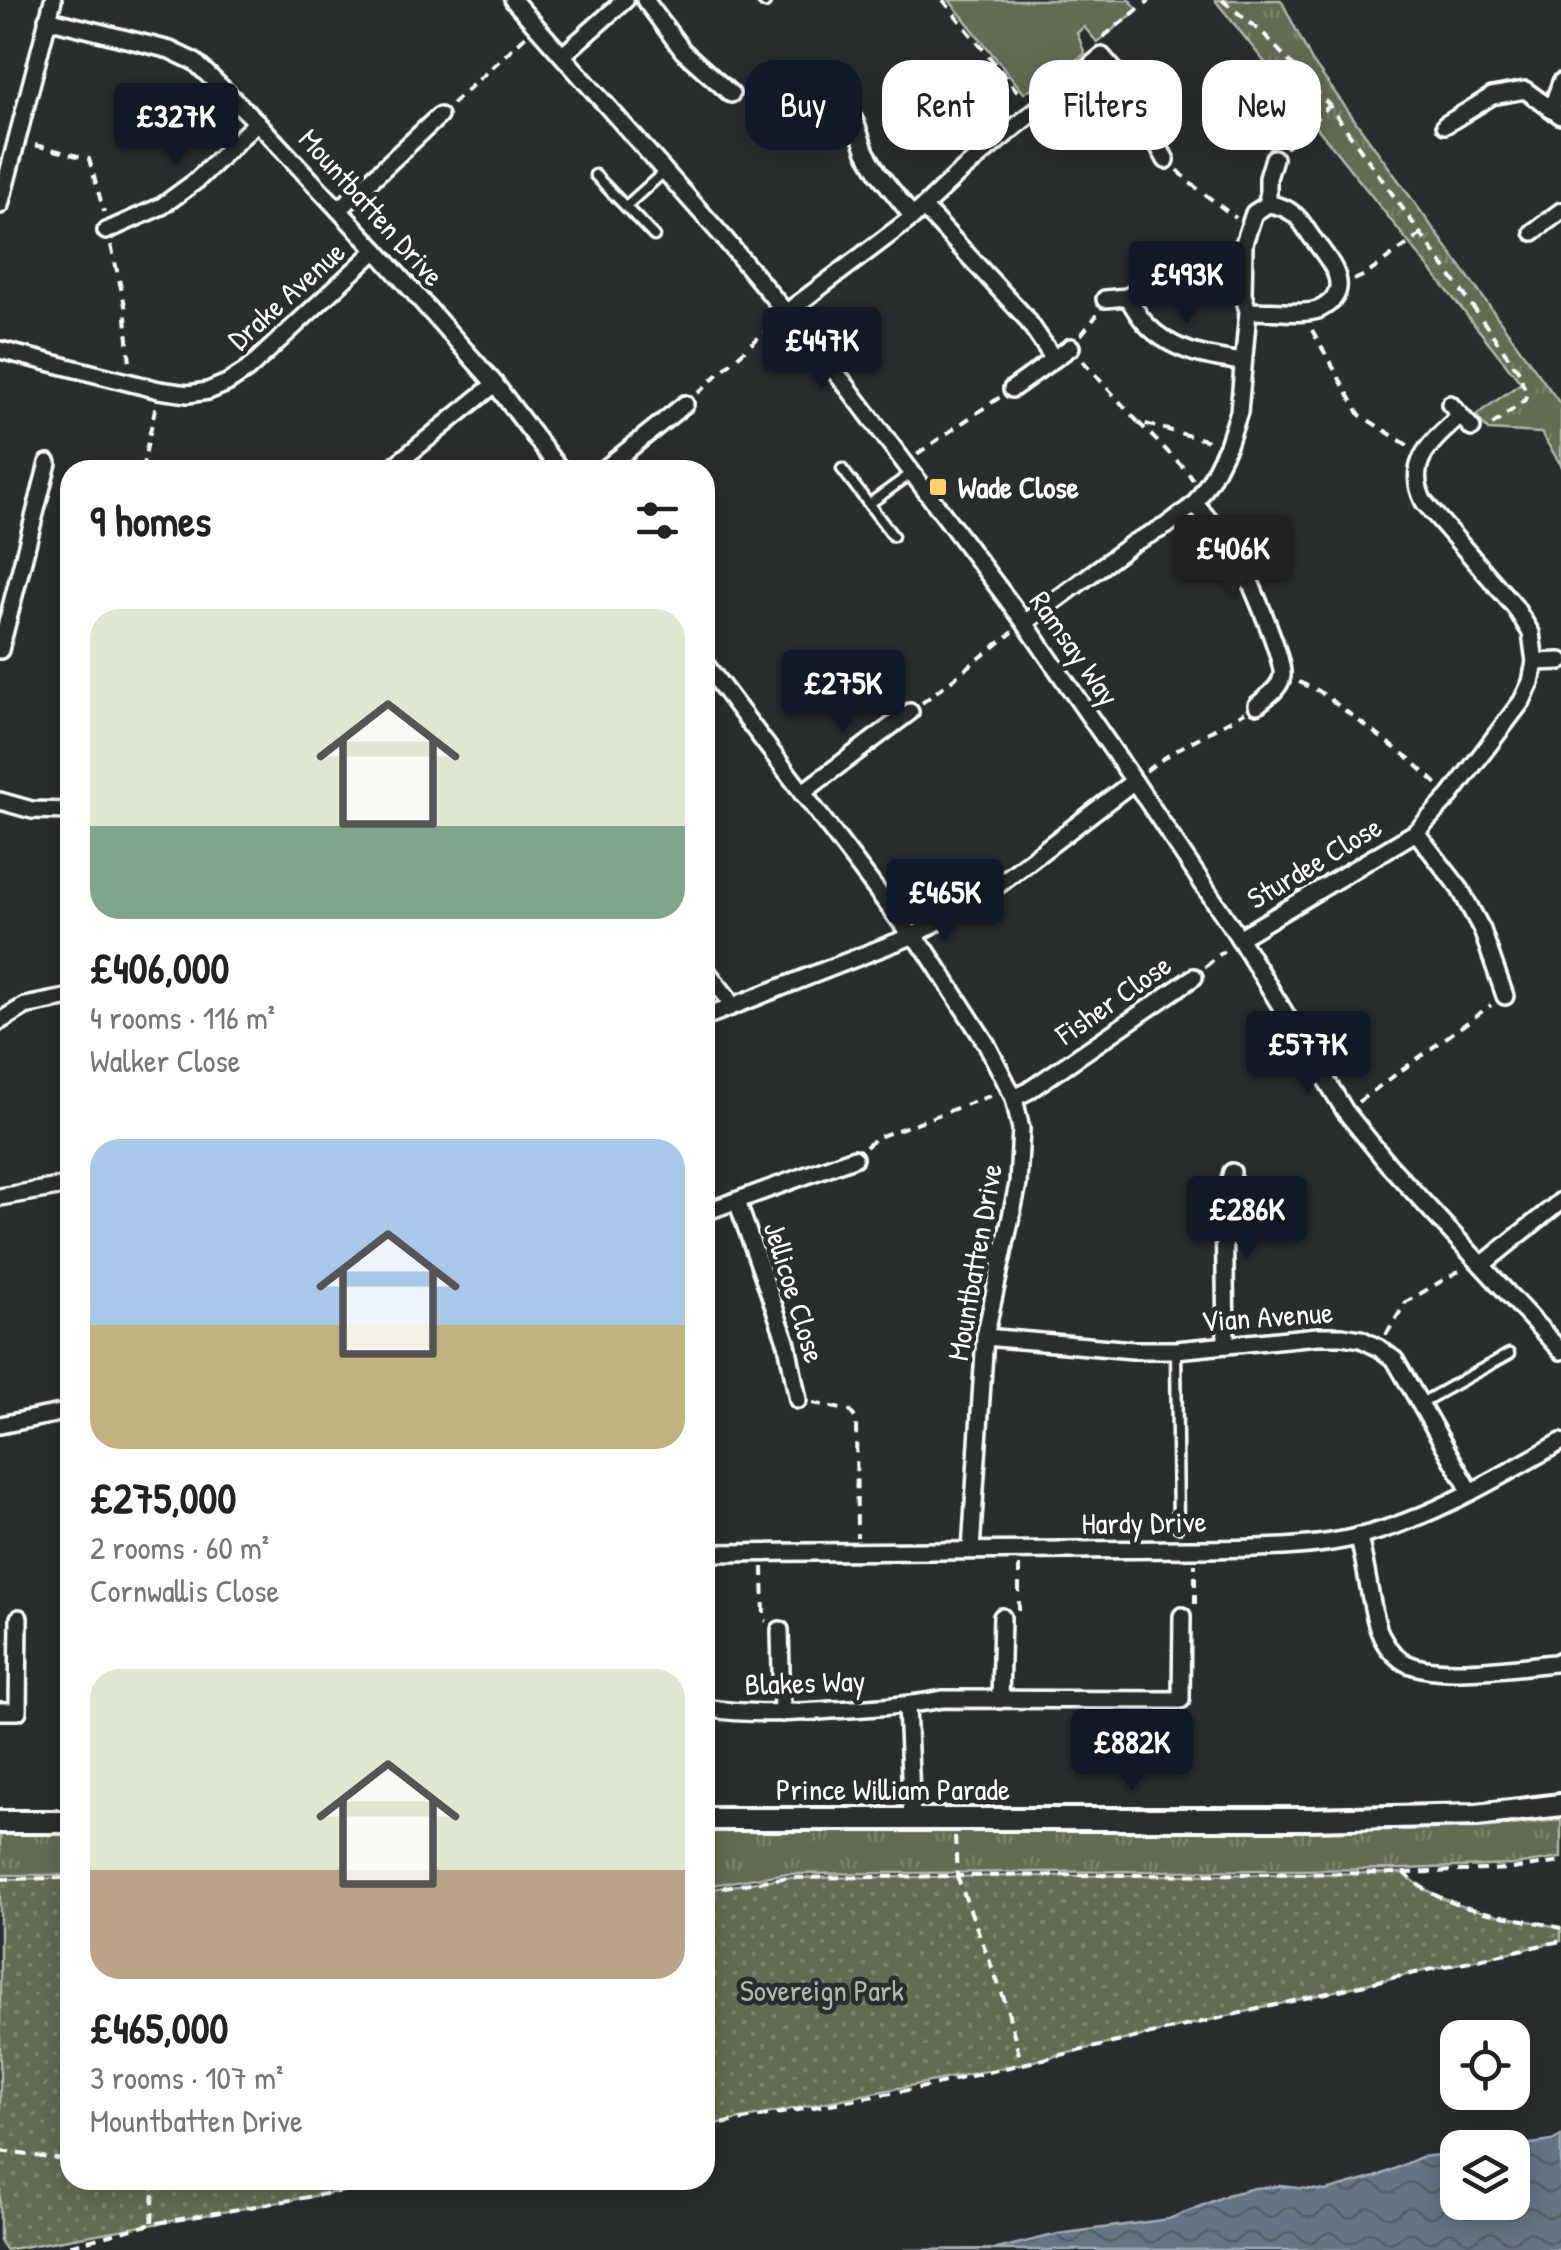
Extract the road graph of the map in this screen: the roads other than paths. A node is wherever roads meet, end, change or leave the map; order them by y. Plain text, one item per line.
1 (52, 0) edge
2 (512, 0) edge
3 (645, 0) edge
4 (616, 2) edge
5 (47, 19) junction
6 (563, 55) junction
7 (1561, 82) edge
8 (731, 94) dead end
9 (1556, 113) edge
10 (439, 116) road end
11 (257, 122) junction
12 (1445, 125) dead end
13 (1009, 132) edge
14 (862, 141) edge
15 (987, 150) edge
16 (1274, 158) road end
17 (1166, 160) road end
18 (666, 172) junction
19 (595, 175) dead end
20 (1268, 204) junction
21 (0, 205) edge
22 (626, 206) junction
23 (338, 210) junction
24 (1561, 210) edge
25 (919, 212) junction
26 (106, 232) dead end
27 (1533, 232) dead end
28 (654, 236) dead end
29 (376, 250) junction
30 (1148, 284) dead end
31 (1127, 297) junction
32 (1105, 299) road end
33 (1248, 311) junction
34 (787, 312) junction
35 (1071, 347) road end
36 (0, 350) edge
37 (1054, 359) junction
38 (1243, 362) junction
39 (495, 384) junction
40 (1012, 389) road end
41 (685, 404) road end
42 (1461, 416) road end
43 (401, 460) edge
44 (552, 460) edge
45 (615, 460) edge
46 (48, 462) dead end
47 (908, 468) junction
48 (842, 469) dead end
49 (1198, 498) junction
50 (869, 504) junction
51 (894, 536) dead end
52 (0, 572) edge
53 (20, 577) junction
54 (1024, 623) junction
55 (0, 650) edge
56 (1561, 661) edge
57 (1535, 662) junction
58 (715, 677) edge
59 (1256, 705) road end
60 (910, 712) road end
61 (1134, 780) junction
62 (802, 793) junction
63 (0, 801) edge
64 (60, 811) edge
65 (1416, 832) junction
66 (912, 936) junction
67 (1239, 938) junction
68 (1194, 977) road end
69 (715, 982) edge
70 (1505, 996) road end
71 (60, 998) edge
72 (731, 1007) junction
73 (715, 1013) edge
74 (0, 1021) edge
75 (1012, 1094) junction
76 (854, 1158) road end
77 (1232, 1172) dead end
78 (60, 1186) edge
79 (0, 1197) edge
80 (1561, 1201) edge
81 (737, 1202) junction
82 (715, 1209) edge
83 (1482, 1266) junction
84 (984, 1336) junction
85 (1226, 1346) junction
86 (1176, 1350) junction
87 (1561, 1351) edge
88 (1509, 1354) dead end
89 (798, 1400) road end
90 (1420, 1403) junction
91 (60, 1413) edge
92 (0, 1425) edge
93 (1561, 1442) edge
94 (1471, 1492) junction
95 (1178, 1527) dead end
96 (1358, 1536) junction
97 (971, 1550) junction
98 (715, 1553) edge
99 (1182, 1616) road end
100 (1002, 1617) road end
101 (20, 1618) dead end
102 (780, 1630) road end
103 (1561, 1660) edge
104 (1000, 1700) junction
105 (907, 1706) junction
106 (715, 1710) edge
107 (0, 1711) edge
108 (782, 1714) junction
109 (1561, 1805) edge
110 (715, 1819) edge
111 (912, 1819) junction
112 (0, 1822) edge
113 (60, 1822) edge

1 - 5 street
2 - 6 street, Ramsay Way
3 - 8 street
4 - 6 street
5 - 11 street, Mountbatten Drive
5 - 21 street
6 - 18 street, Ramsay Way
7 - 9 street
9 - 12 street
10 - 23 street
11 - 23 street, Mountbatten Drive
11 - 26 street
13 - 17 street
14 - 25 street
15 - 25 street
16 - 20 street
18 - 22 lane
18 - 34 street, Ramsay Way
19 - 22 lane
20 - 33 street
20 - 33 street
22 - 28 lane
23 - 29 street, Mountbatten Drive
24 - 27 street
25 - 34 street
25 - 37 street
29 - 36 street, Drake Avenue
29 - 39 street, Mountbatten Drive
30 - 31 street
31 - 32 street
31 - 38 street
33 - 38 street
34 - 47 street, Ramsay Way
35 - 37 street
37 - 40 street
38 - 49 street
39 - 43 street
39 - 44 street, Mountbatten Drive
41 - 45 street
42 - 57 street
46 - 53 street
47 - 50 lane
47 - 54 street, Ramsay Way
48 - 50 lane
49 - 54 street
49 - 59 street
50 - 51 lane
52 - 53 street
53 - 55 street
54 - 61 street, Ramsay Way
56 - 57 street
57 - 65 street, Sturdee Close
58 - 62 street, Mountbatten Drive
60 - 62 street
61 - 66 street
61 - 67 street, Ramsay Way
62 - 66 street, Mountbatten Drive
63 - 64 street
65 - 67 street, Sturdee Close
65 - 70 street, Sturdee Close
66 - 72 street
66 - 75 street, Mountbatten Drive
67 - 83 street, Ramsay Way
68 - 75 street, Fisher Close
69 - 72 street
71 - 74 street
72 - 73 street
75 - 84 street, Mountbatten Drive
76 - 81 street, Jellicoe Close
77 - 85 street
78 - 79 street
80 - 83 street
81 - 82 street, Jellicoe Close
81 - 89 street, Jellicoe Close
83 - 87 street, Ramsay Way
84 - 86 street, Vian Avenue
84 - 97 street, Mountbatten Drive
85 - 86 street, Vian Avenue
85 - 90 street, Vian Avenue
86 - 95 lane
88 - 90 lane
90 - 94 street
91 - 92 street
93 - 94 street, Hardy Drive
94 - 96 street, Hardy Drive
96 - 97 street, Hardy Drive
96 - 103 street
97 - 98 street, Hardy Drive
99 - 104 street, Blakes Way
100 - 104 street
101 - 107 street
102 - 108 street
104 - 105 street, Blakes Way
105 - 108 street, Blakes Way
105 - 111 street, Blakes Way
106 - 108 street, Blakes Way
109 - 111 street, Prince William Parade
110 - 111 street, Prince William Parade
112 - 113 street

